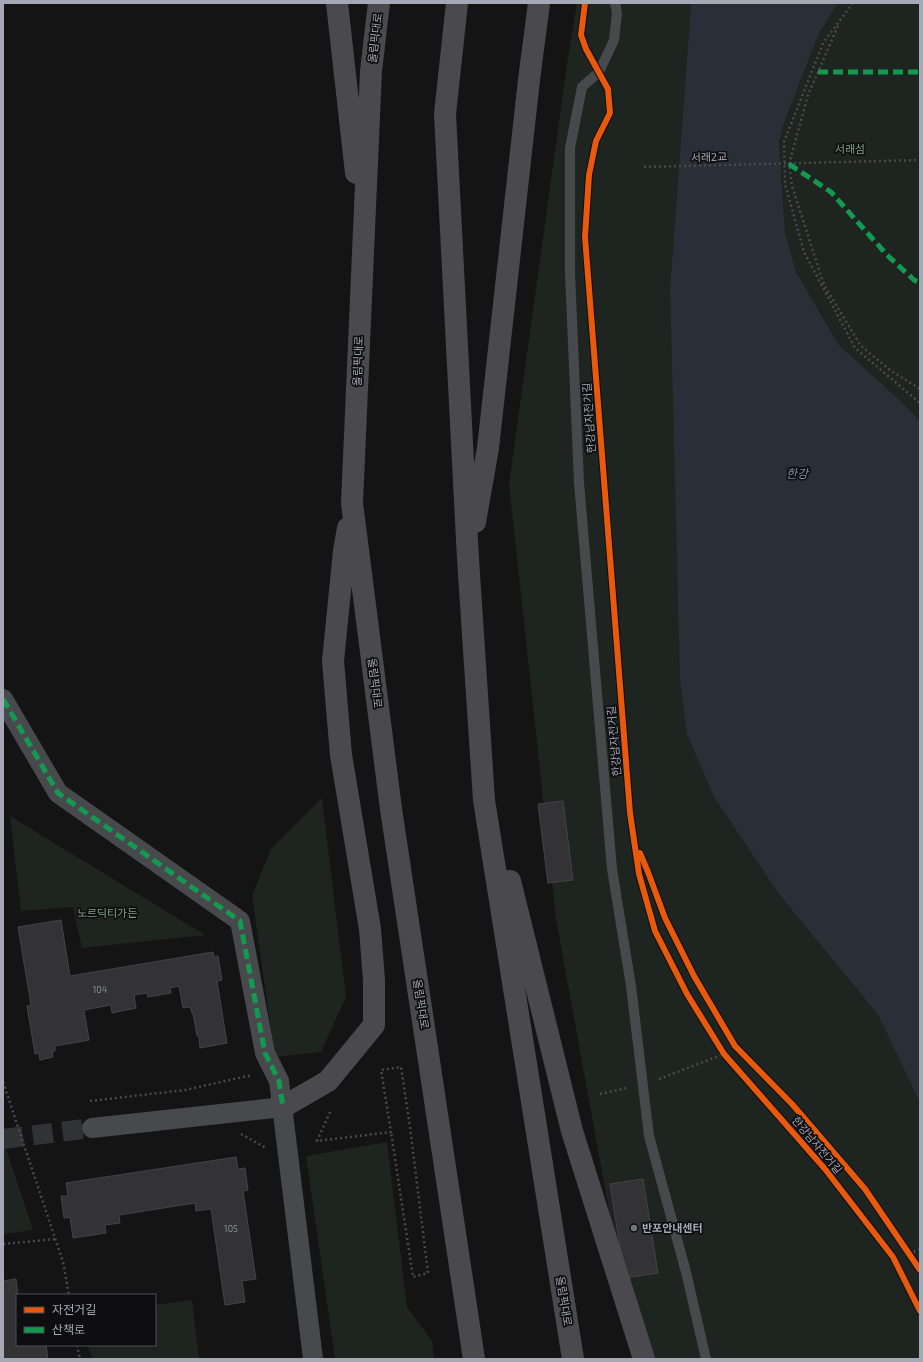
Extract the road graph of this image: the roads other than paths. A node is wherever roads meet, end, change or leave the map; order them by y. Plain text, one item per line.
1 (337, 3) edge
2 (379, 3) edge
3 (457, 3) edge
4 (539, 3) edge
5 (615, 3) edge
6 (363, 245) junction
7 (352, 503) junction
8 (468, 559) junction
9 (3, 699) edge
10 (482, 768) junction
11 (283, 1107) junction
12 (92, 1128) tunnel mouth
13 (313, 1359) edge
14 (474, 1359) edge
15 (573, 1359) edge
16 (644, 1359) edge
17 (706, 1359) edge

1 - 6 highway
2 - 6 highway, 올림픽대로
3 - 8 highway, 올림픽대로
4 - 8 highway
5 - 17 lane
6 - 7 highway, 올림픽대로
7 - 11 highway
7 - 14 highway, 올림픽대로
8 - 10 highway, 올림픽대로
9 - 11 street
10 - 15 highway, 올림픽대로
10 - 16 highway
11 - 12 street
11 - 13 street

